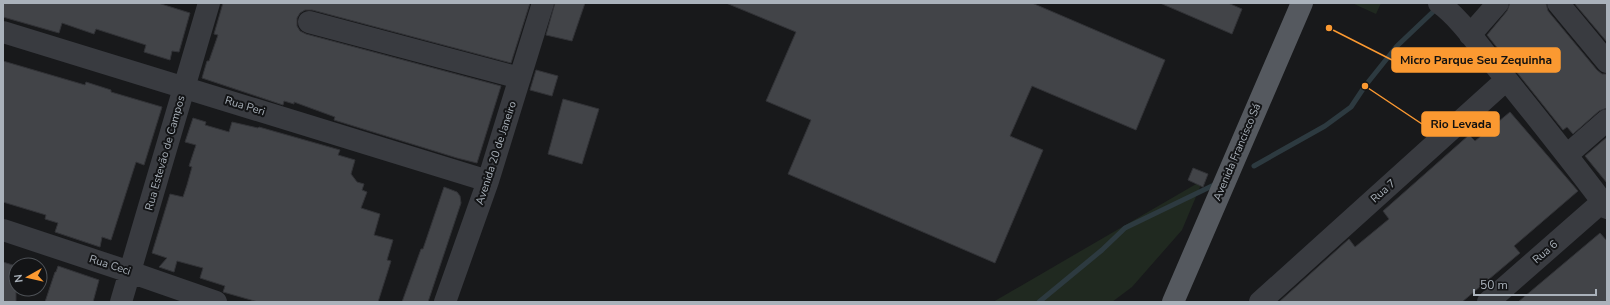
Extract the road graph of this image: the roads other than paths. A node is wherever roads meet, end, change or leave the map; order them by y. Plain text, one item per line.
1 (209, 3) edge
2 (543, 3) edge
3 (1302, 3) edge
4 (1498, 3) edge
5 (1558, 3) edge
6 (1445, 7) edge
7 (309, 22) dead end
8 (3, 32) edge
9 (1470, 35) junction
10 (1607, 62) edge
11 (520, 78) junction
12 (1506, 80) junction
13 (184, 87) junction
14 (1607, 120) edge
15 (1567, 155) junction
16 (488, 181) junction
17 (1605, 205) edge
18 (3, 230) edge
19 (130, 272) junction
20 (121, 302) edge
21 (216, 302) edge
22 (445, 302) edge
23 (1173, 302) edge
24 (1260, 302) edge
25 (1488, 302) edge

1 - 13 street, Rua Estevão de Campos
2 - 11 street, Avenida 20 de Janeiro
3 - 23 main road, Avenida Francisco Sá
4 - 9 street
5 - 10 street
6 - 9 street
7 - 11 street
8 - 13 street, Rua Peri
9 - 12 street
11 - 16 street, Avenida 20 de Janeiro
12 - 15 street
12 - 24 street, Rua 7
13 - 16 street, Rua Peri
13 - 19 street, Rua Estevão de Campos
14 - 15 street
15 - 17 street
16 - 22 street, Avenida 20 de Janeiro
17 - 25 street, Rua 6
18 - 19 street, Rua Ceci
19 - 20 street, Rua Estevão de Campos
19 - 21 street, Rua Ceci

